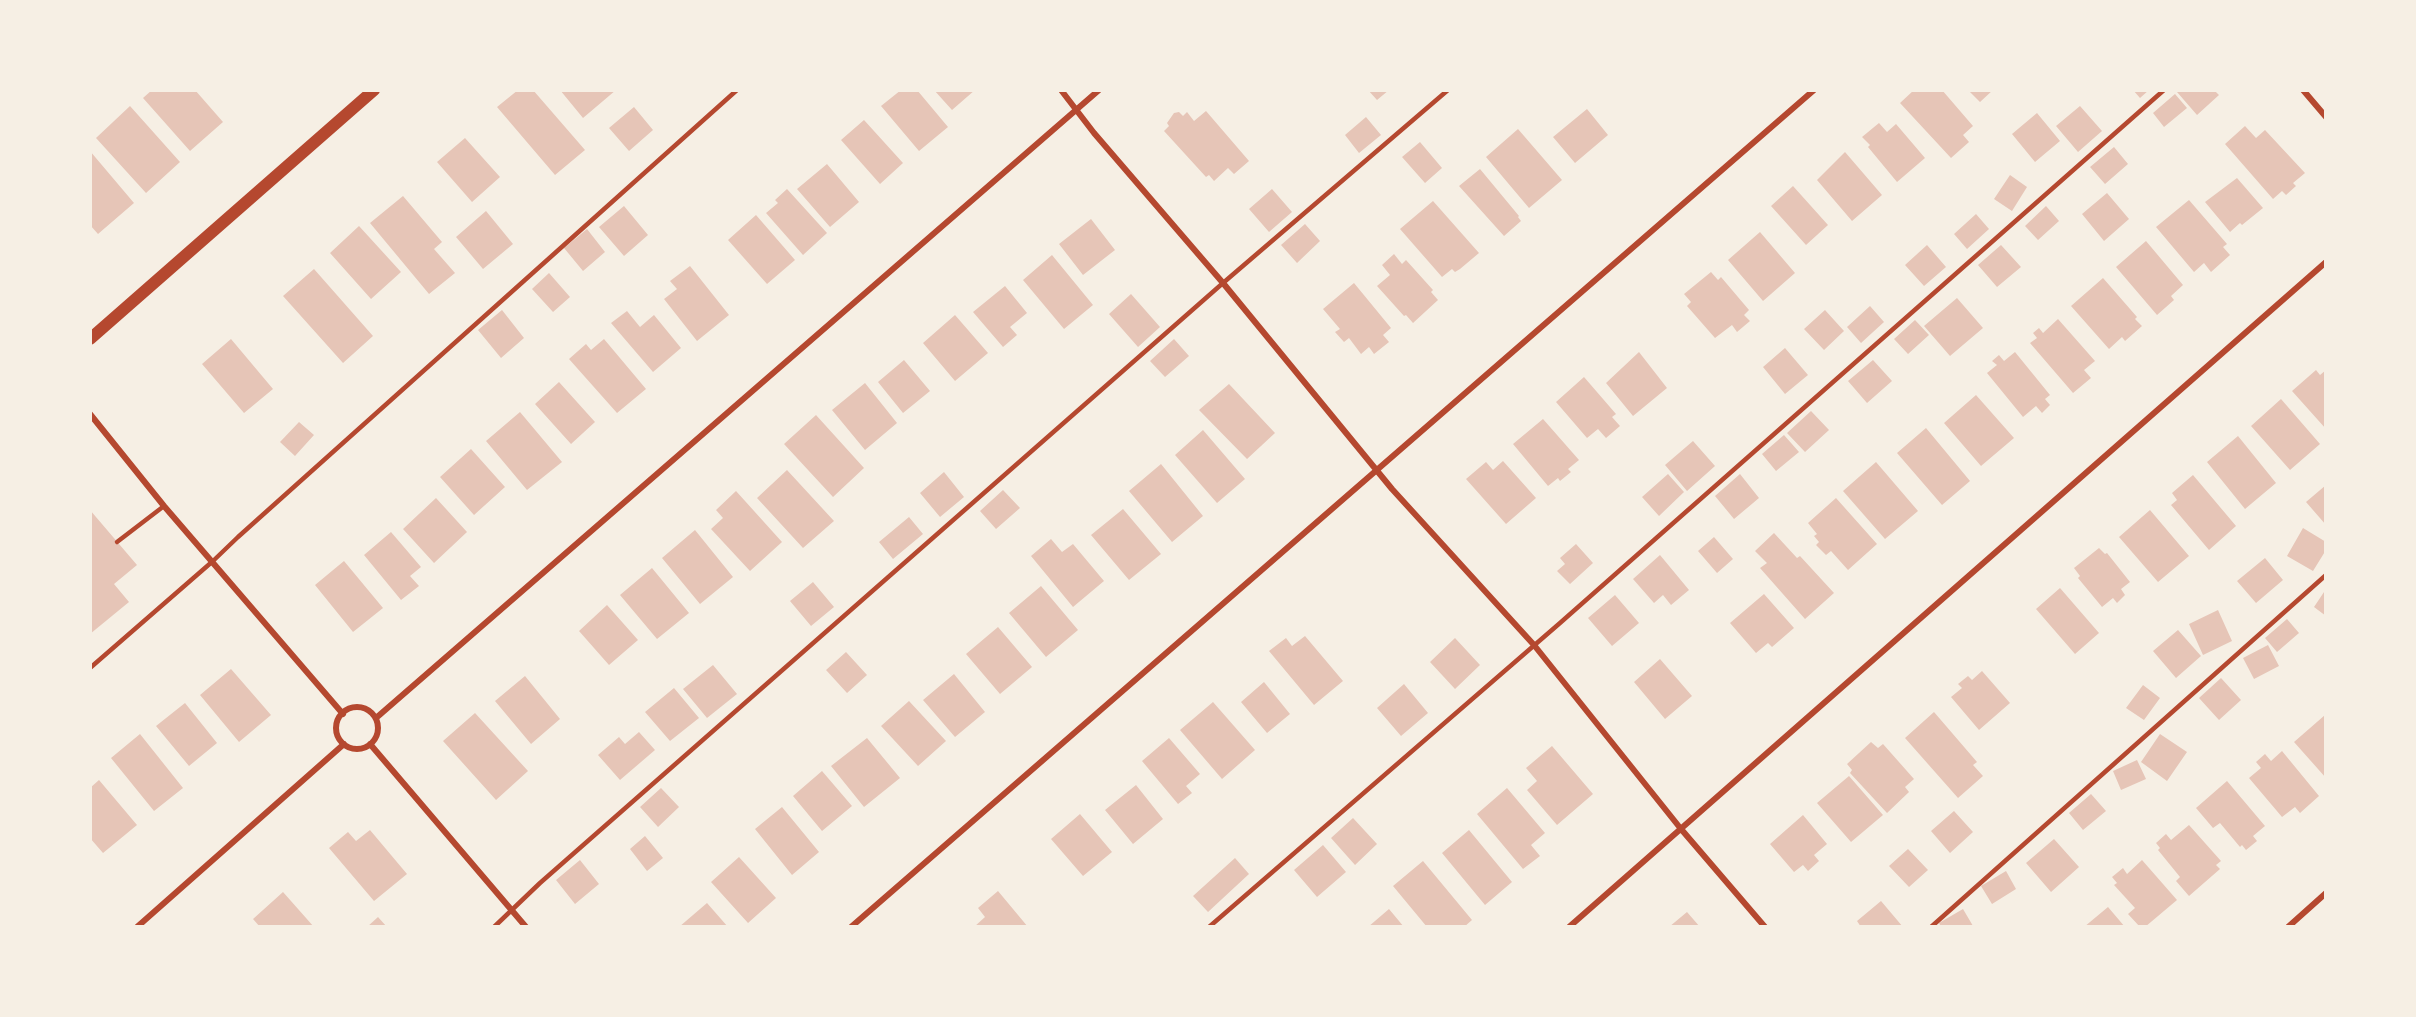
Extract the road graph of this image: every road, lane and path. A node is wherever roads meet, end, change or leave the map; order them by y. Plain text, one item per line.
1 (374, 90) edge
2 (737, 90) edge
3 (1061, 90) edge
4 (1099, 90) edge
5 (1448, 90) edge
6 (1814, 90) edge
7 (2164, 90) edge
8 (2303, 90) edge
9 (1077, 110) junction
10 (2326, 117) edge
11 (2326, 262) edge
12 (1223, 283) junction
13 (90, 339) edge
14 (90, 414) edge
15 (1377, 469) junction
16 (164, 506) junction
17 (117, 542) dead end
18 (213, 561) junction
19 (2326, 575) edge
20 (1533, 645) junction
21 (90, 668) edge
22 (343, 714) junction
23 (376, 718) junction
24 (344, 744) junction
25 (370, 744) junction
26 (1681, 829) junction
27 (2326, 893) edge
28 (513, 910) junction
29 (137, 927) edge
30 (494, 927) edge
31 (526, 927) edge
32 (851, 927) edge
33 (1209, 927) edge
34 (1569, 927) edge
35 (1765, 927) edge
36 (1930, 927) edge
37 (2288, 927) edge

1 - 13 main road
2 - 18 lane
3 - 9 street
4 - 9 street
5 - 12 lane
6 - 15 street
7 - 20 lane
8 - 10 street
9 - 12 street
9 - 23 street
11 - 26 street
12 - 15 street
12 - 28 lane
14 - 16 street
15 - 20 street
15 - 32 street
16 - 17 lane
16 - 18 street
18 - 21 lane
18 - 22 street
19 - 36 lane
20 - 26 street
20 - 33 lane
22 - 23 street
22 - 24 street
23 - 25 street
24 - 25 street
24 - 29 street
25 - 28 street
26 - 34 street
26 - 35 street
27 - 37 street
28 - 30 lane
28 - 31 street

